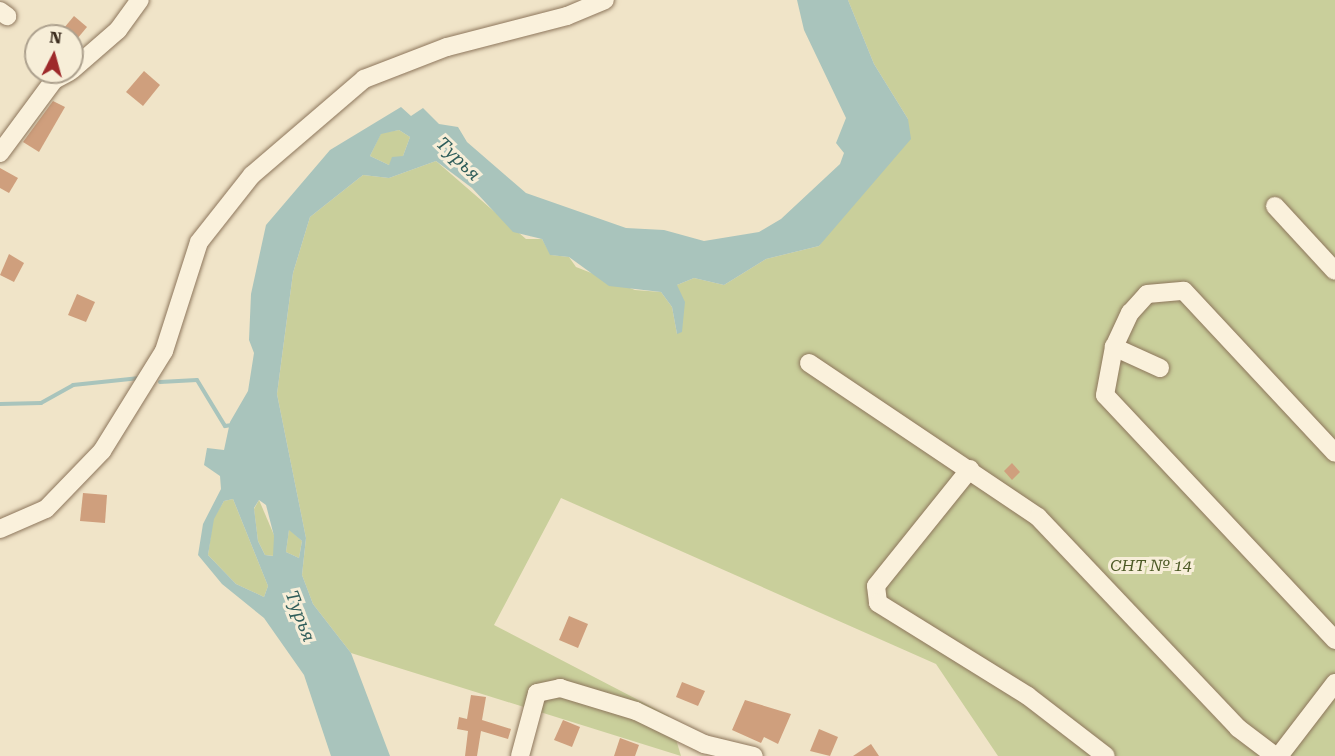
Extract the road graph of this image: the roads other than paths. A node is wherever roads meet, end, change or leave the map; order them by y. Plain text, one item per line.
1 (140, 0) edge
2 (605, 0) edge
3 (84, 59) edge
4 (51, 84) edge
5 (0, 153) edge
6 (1275, 206) dead end
7 (1335, 271) edge
8 (1114, 347) junction
9 (810, 363) dead end
10 (1160, 368) dead end
11 (1335, 453) edge
12 (970, 469) junction
13 (0, 529) edge
14 (1335, 640) edge
15 (1335, 683) edge
16 (520, 756) edge
17 (754, 756) edge
18 (1106, 756) edge
19 (1277, 756) edge

1 - 3 street
2 - 13 street
4 - 5 street
6 - 7 street
8 - 10 street
8 - 11 street
8 - 14 street
9 - 12 street
12 - 18 street
12 - 19 street
15 - 19 street
16 - 17 street

